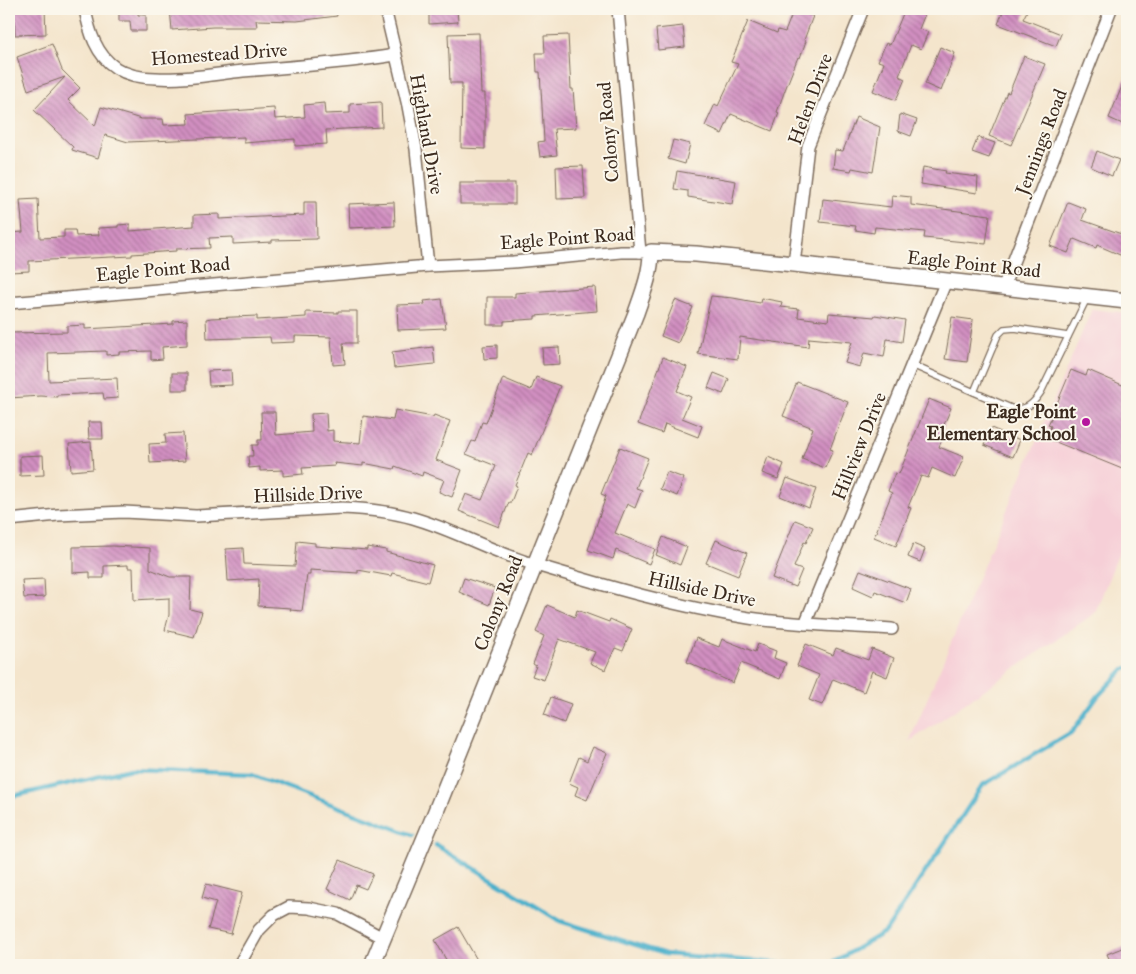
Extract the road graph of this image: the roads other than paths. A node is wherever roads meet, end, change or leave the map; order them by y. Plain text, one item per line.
1 (85, 9) edge
2 (385, 9) edge
3 (618, 9) edge
4 (863, 9) edge
5 (1112, 9) edge
6 (395, 54) junction
7 (646, 252) junction
8 (794, 264) junction
9 (428, 266) junction
10 (946, 281) junction
11 (1002, 288) junction
12 (1087, 297) junction
13 (1127, 301) edge
14 (9, 303) edge
15 (1068, 336) junction
16 (912, 364) junction
17 (974, 392) junction
18 (9, 520) edge
19 (535, 565) junction
20 (805, 624) junction
21 (892, 629) dead end
22 (383, 938) junction
23 (236, 965) edge
24 (372, 965) edge

1 - 6 street, Homestead Drive
2 - 6 street, Highland Drive
3 - 7 street, Colony Road
4 - 8 street, Helen Drive
5 - 11 street, Jennings Road
6 - 9 street, Highland Drive
7 - 8 street, Eagle Point Road
7 - 9 street, Eagle Point Road
7 - 19 street, Colony Road
8 - 10 street, Eagle Point Road
9 - 14 street, Eagle Point Road
10 - 11 street, Eagle Point Road
10 - 16 street, Hillview Drive
11 - 12 street, Eagle Point Road
12 - 13 street, Eagle Point Road
12 - 15 lane
15 - 17 lane
15 - 17 lane
16 - 17 lane
16 - 20 street, Hillview Drive
18 - 19 street, Hillside Drive
19 - 20 street, Hillside Drive
19 - 22 street, Colony Road
20 - 21 street, Hillside Drive
22 - 23 street
22 - 24 street, Colony Road

